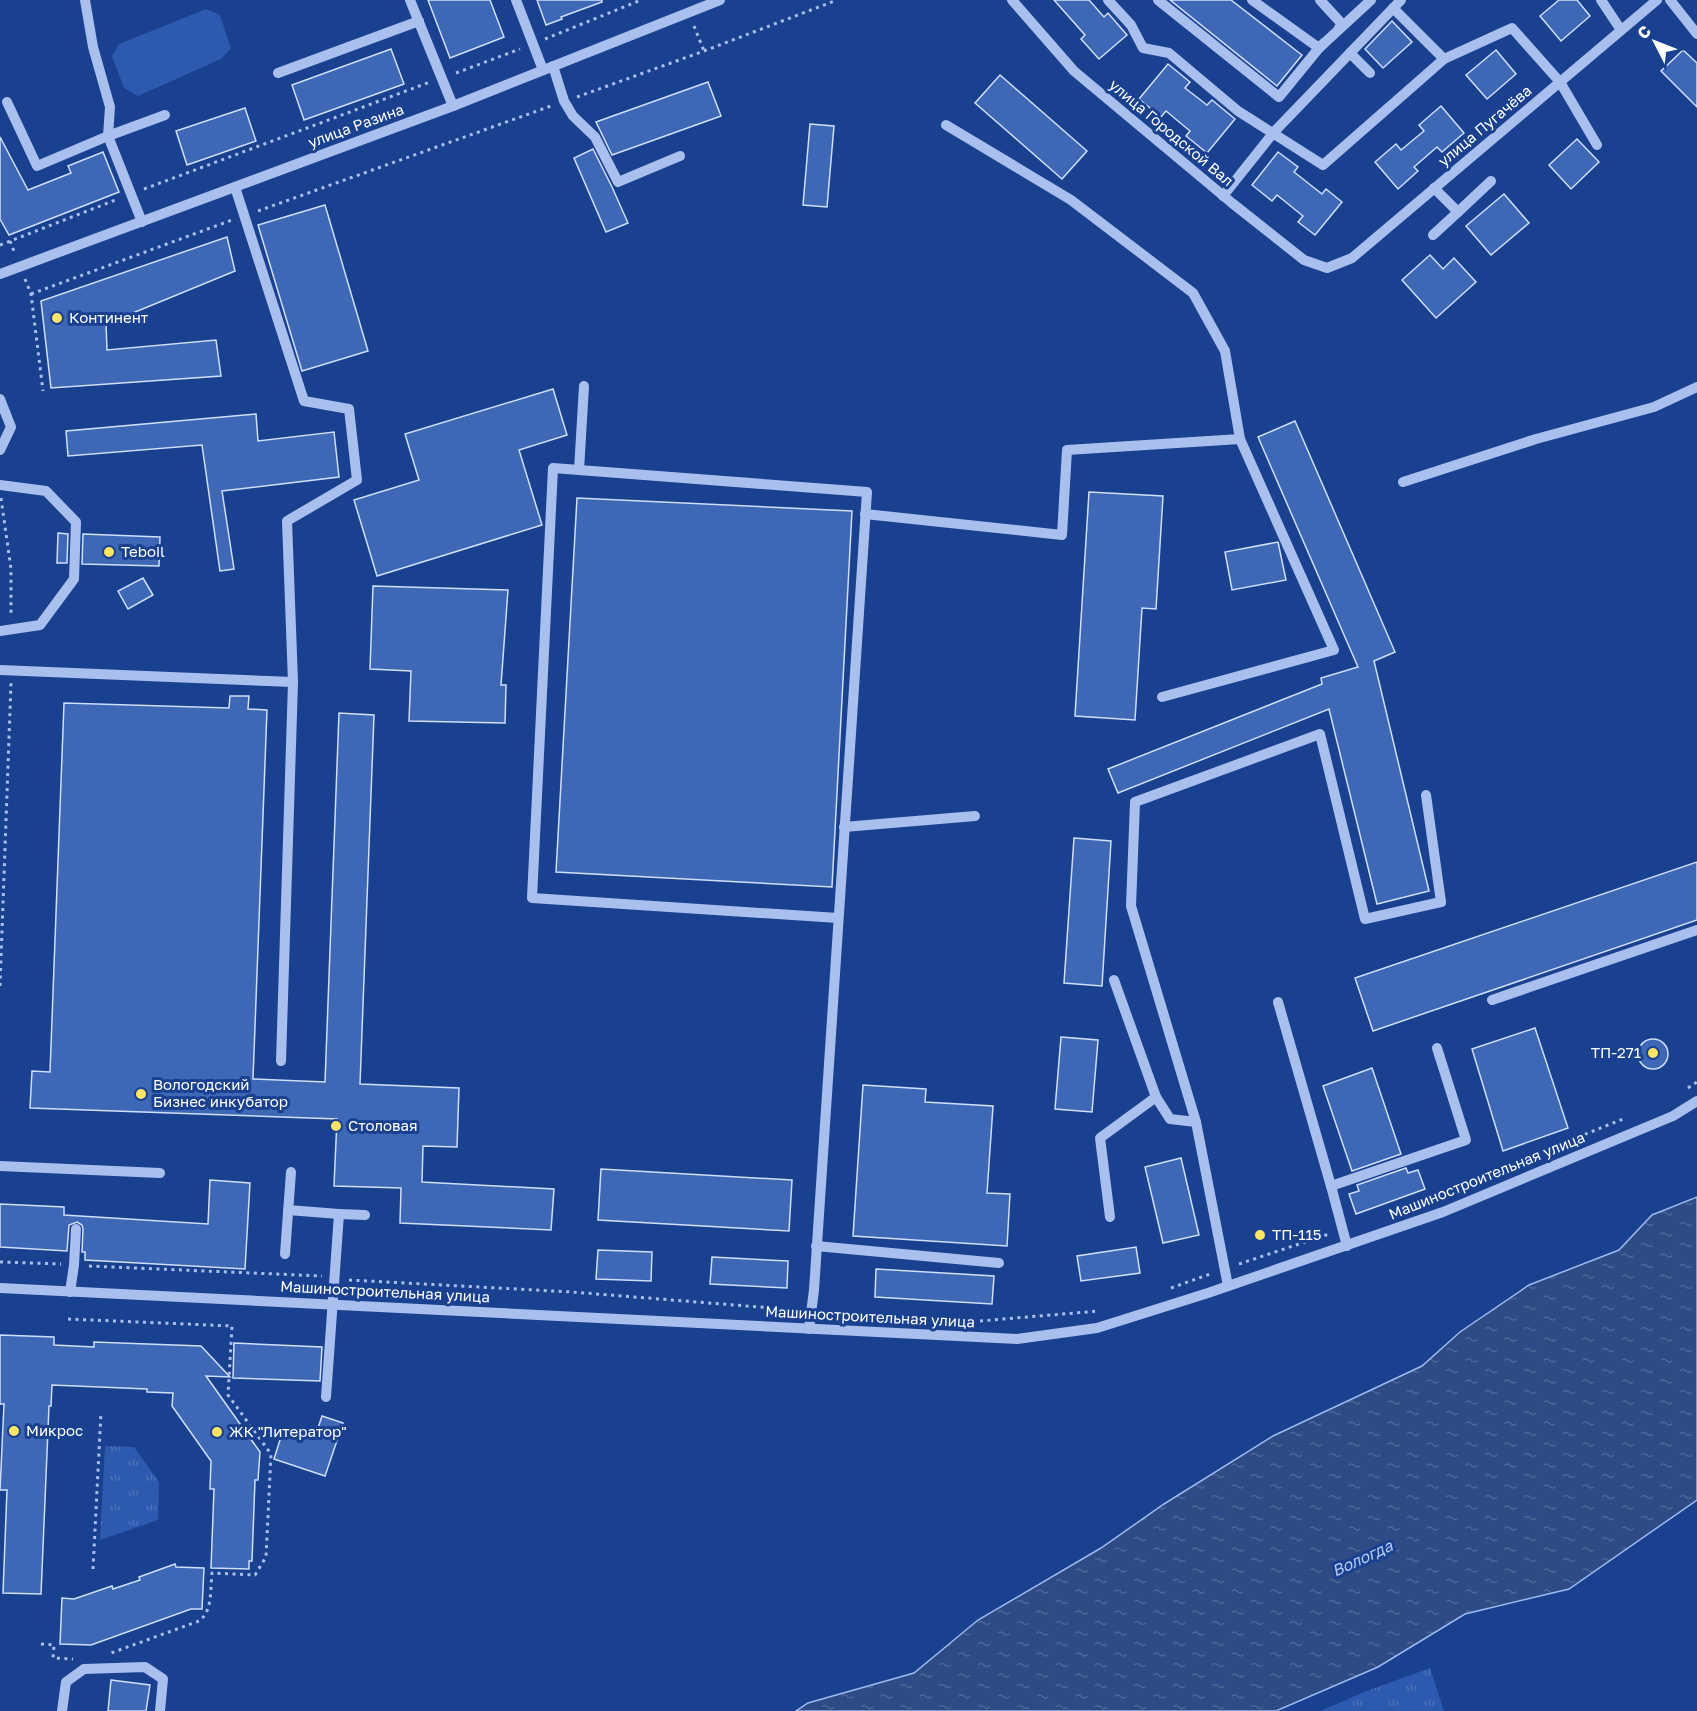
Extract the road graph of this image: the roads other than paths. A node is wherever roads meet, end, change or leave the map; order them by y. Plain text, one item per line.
1 (85, 0) edge
2 (410, 0) edge
3 (516, 0) edge
4 (720, 0) edge
5 (1012, 0) edge
6 (1108, 0) edge
7 (1158, 0) edge
8 (1252, 0) edge
9 (1320, 0) edge
10 (1371, 0) edge
11 (1601, 0) edge
12 (1657, 0) edge
13 (1670, 0) edge
14 (707, 3) edge
15 (1397, 4) edge
16 (419, 21) junction
17 (1343, 25) junction
18 (1621, 30) junction
19 (1697, 34) edge
20 (1319, 48) junction
21 (1350, 53) junction
22 (1444, 59) junction
23 (548, 68) junction
24 (278, 73) dead end
25 (1370, 73) dead end
26 (1560, 82) junction
27 (8, 102) dead end
28 (453, 106) junction
29 (165, 115) dead end
30 (946, 125) dead end
31 (1274, 132) junction
32 (108, 136) junction
33 (1597, 145) dead end
34 (680, 156) dead end
35 (1491, 181) dead end
36 (235, 187) junction
37 (1434, 188) junction
38 (1223, 196) junction
39 (1458, 212) junction
40 (142, 222) junction
41 (1433, 235) dead end
42 (1327, 268) joint
43 (0, 274) edge
44 (584, 386) dead end
45 (1697, 387) edge
46 (0, 399) edge
47 (1240, 439) junction
48 (0, 450) edge
49 (579, 470) junction
50 (1403, 482) dead end
51 (0, 485) edge
52 (865, 514) junction
53 (6, 630) edge
54 (0, 670) edge
55 (293, 682) junction
56 (1162, 697) dead end
57 (1426, 795) dead end
58 (975, 816) dead end
59 (844, 827) junction
60 (838, 918) junction
61 (1697, 930) edge
62 (1114, 980) dead end
63 (1492, 1000) dead end
64 (1278, 1002) dead end
65 (1437, 1048) dead end
66 (281, 1060) dead end
67 (1156, 1097) junction
68 (1697, 1101) edge
69 (1196, 1122) junction
70 (0, 1166) edge
71 (291, 1172) dead end
72 (160, 1173) dead end
73 (1331, 1186) junction
74 (288, 1210) junction
75 (339, 1214) junction
76 (365, 1215) dead end
77 (1110, 1217) dead end
78 (76, 1229) dead end
79 (816, 1246) junction
80 (1347, 1246) junction
81 (285, 1254) dead end
82 (999, 1263) dead end
83 (1228, 1286) junction
84 (0, 1288) edge
85 (70, 1292) junction
86 (334, 1305) junction
87 (809, 1329) junction
88 (326, 1397) dead end
89 (62, 1711) edge
90 (160, 1711) edge

1 - 32 street
2 - 16 street
3 - 23 street
4 - 14 street, улица Разина
5 - 38 street, улица Городской Вал
6 - 31 street
7 - 20 street
8 - 20 street
9 - 17 street
10 - 17 street
11 - 18 street
12 - 18 street, улица Пугачёва
13 - 19 street
14 - 23 street, улица Разина
15 - 21 street
15 - 22 street
16 - 24 street
16 - 28 street
17 - 20 street
18 - 26 street, улица Пугачёва
21 - 25 street
21 - 31 street
22 - 26 street
22 - 31 street
23 - 28 street, улица Разина
23 - 34 street
26 - 33 street
26 - 37 street, улица Пугачёва
27 - 32 street
28 - 36 street, улица Разина
29 - 32 street
30 - 47 street
31 - 38 street
32 - 40 street
35 - 39 street
36 - 40 street, улица Разина
36 - 55 street
37 - 39 street
37 - 42 street, улица Пугачёва
38 - 42 street, улица Городской Вал
39 - 41 street
40 - 43 street, улица Разина
44 - 49 street
45 - 50 street
46 - 48 street
47 - 52 street
47 - 56 street
49 - 52 street
49 - 60 street
51 - 53 street
52 - 59 street
54 - 55 street
55 - 66 street
57 - 69 street
58 - 59 street
59 - 60 street
60 - 79 street
61 - 63 street
62 - 67 street
64 - 73 street
65 - 73 street
67 - 69 street
67 - 77 street
68 - 80 street, Машиностроительная улица
69 - 83 street
70 - 72 street
71 - 74 street
73 - 80 street
74 - 75 street
74 - 81 street
75 - 76 street
75 - 86 street
78 - 85 street
79 - 82 street
79 - 87 street
80 - 83 street, Машиностроительная улица
83 - 87 street, Машиностроительная улица
84 - 85 street, Машиностроительная улица
85 - 86 street, Машиностроительная улица
86 - 87 street, Машиностроительная улица
86 - 88 street
89 - 90 street

